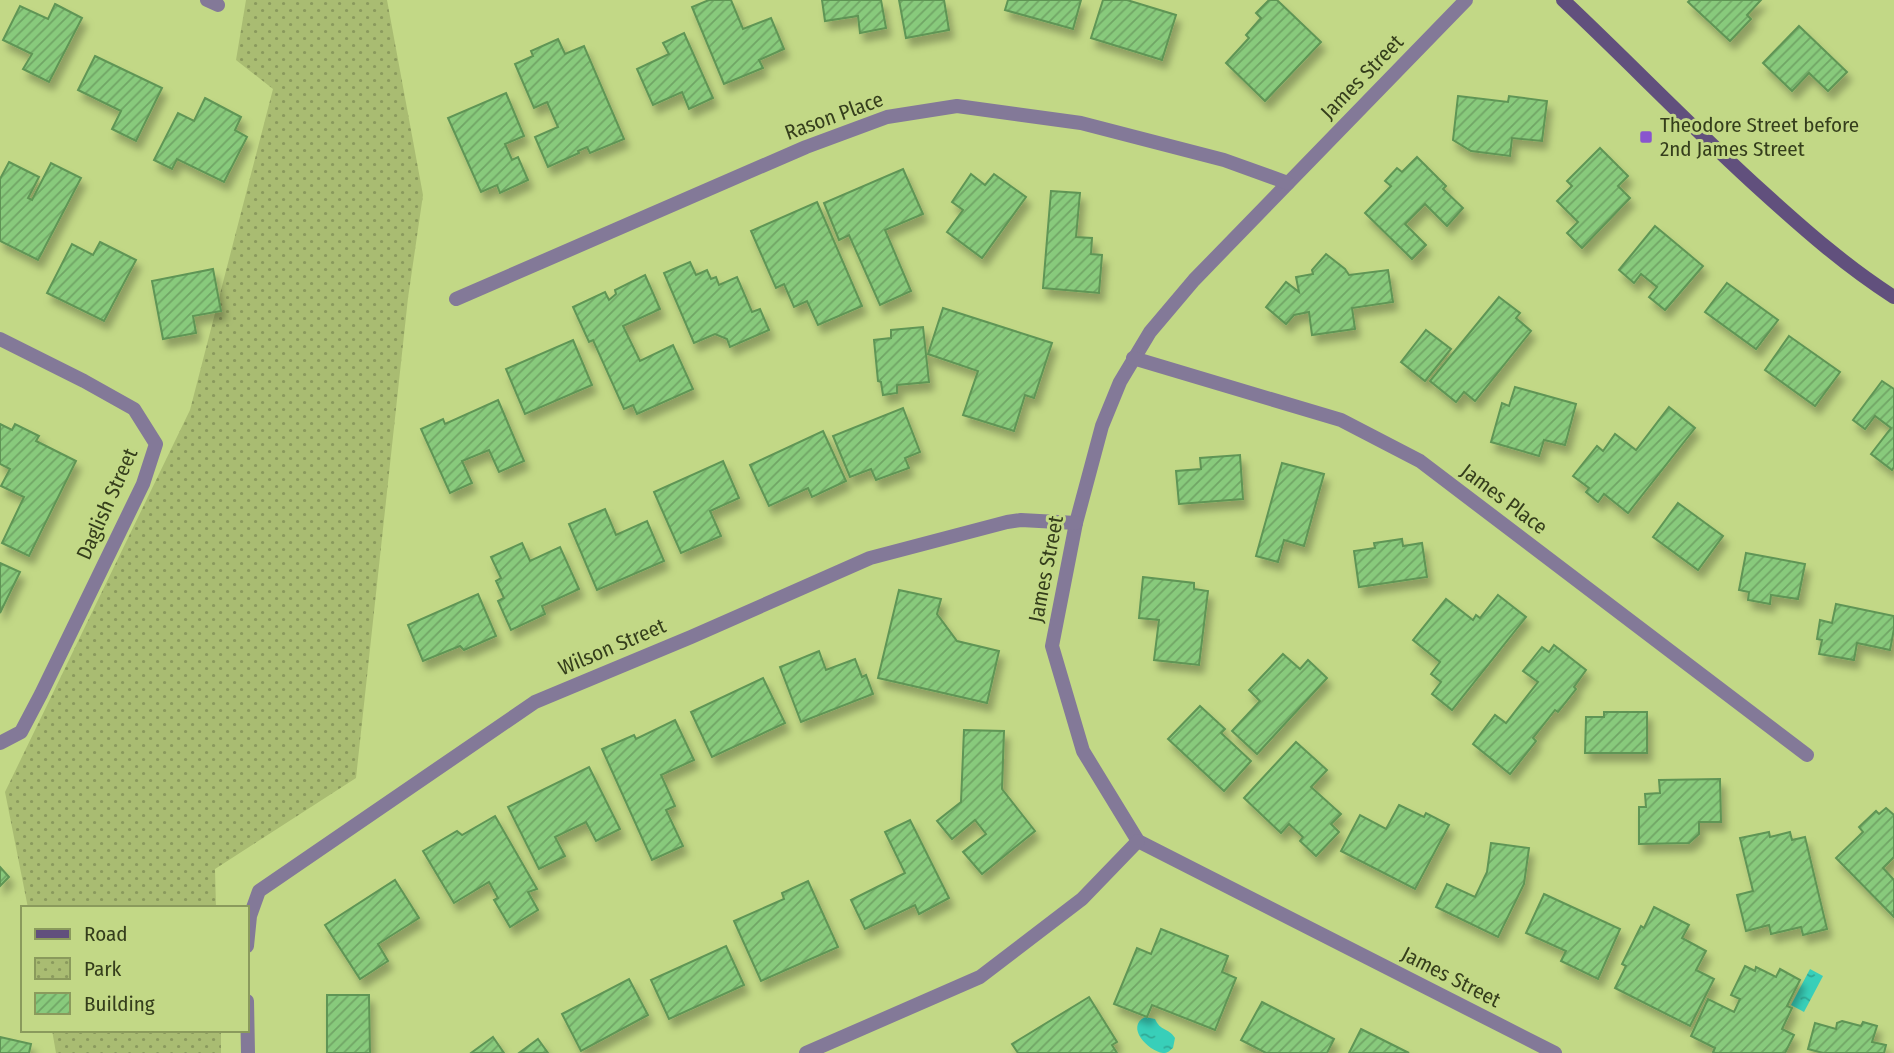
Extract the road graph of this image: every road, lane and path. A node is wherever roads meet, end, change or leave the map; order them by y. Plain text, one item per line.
1 (1466, 0) edge
2 (1563, 0) edge
3 (1289, 183) junction
4 (1894, 297) edge
5 (456, 299) dead end
6 (0, 339) edge
7 (1133, 358) junction
8 (1076, 523) junction
9 (0, 743) edge
10 (1807, 755) dead end
11 (1138, 841) junction
12 (248, 936) edge
13 (248, 1032) edge
14 (248, 1053) edge
15 (806, 1053) edge
16 (1555, 1053) edge

1 - 3 street, James Street
2 - 4 main road
3 - 5 street, Rason Place
3 - 7 street, James Street
6 - 9 street, Daglish Street
7 - 8 street, James Street
7 - 10 street, James Place
8 - 11 street, James Street
8 - 12 street, Wilson Street
11 - 15 street
11 - 16 street, James Street
13 - 14 street

